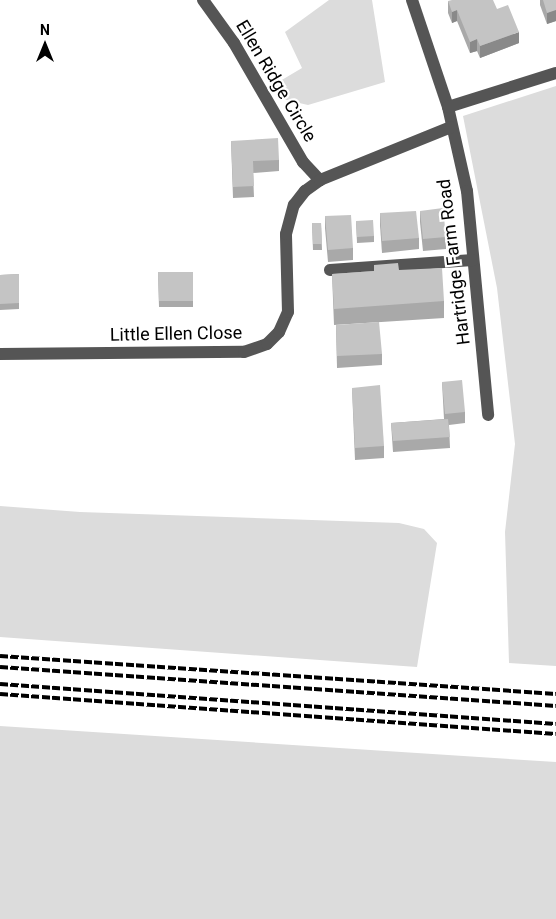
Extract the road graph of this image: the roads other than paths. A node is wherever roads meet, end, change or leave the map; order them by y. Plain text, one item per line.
1 (203, 0) edge
2 (412, 0) edge
3 (556, 73) edge
4 (448, 107) junction
5 (451, 128) junction
6 (320, 180) junction
7 (473, 260) junction
8 (330, 270) dead end
9 (0, 354) edge
10 (488, 415) dead end

1 - 6 street, Ellen Ridge Circle
2 - 4 street, Hartridge Farm Road
3 - 4 street
4 - 5 street, Hartridge Farm Road
5 - 6 street, Little Ellen Close
5 - 7 street, Hartridge Farm Road
6 - 9 street, Little Ellen Close
7 - 8 street
7 - 10 street, Hartridge Farm Road

